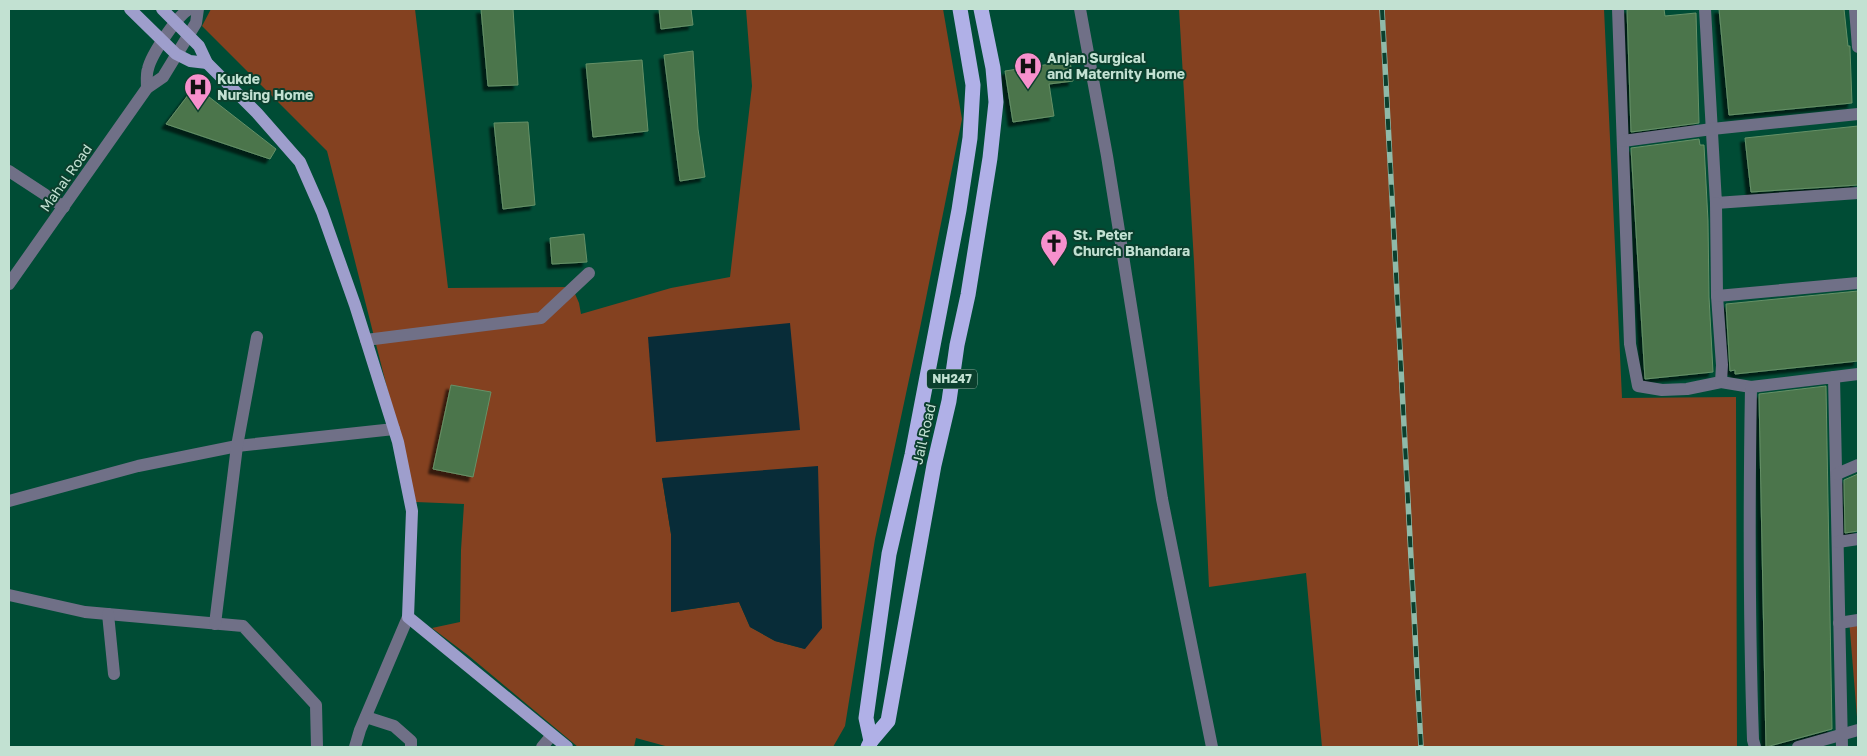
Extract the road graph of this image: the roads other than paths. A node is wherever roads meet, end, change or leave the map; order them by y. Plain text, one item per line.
1 (130, 9) edge
2 (162, 9) edge
3 (190, 9) edge
4 (198, 9) edge
5 (960, 9) edge
6 (982, 9) edge
7 (1080, 9) edge
8 (1618, 9) edge
9 (1705, 9) edge
10 (1855, 9) edge
11 (175, 22) junction
12 (188, 36) junction
13 (162, 42) junction
14 (1858, 47) edge
15 (176, 54) junction
16 (206, 64) junction
17 (147, 88) junction
18 (1858, 114) edge
19 (1712, 129) junction
20 (1623, 141) junction
21 (9, 171) edge
22 (1858, 193) edge
23 (1716, 203) junction
24 (64, 207) junction
25 (589, 273) dead end
26 (1858, 283) edge
27 (9, 284) edge
28 (1717, 296) junction
29 (257, 338) dead end
30 (366, 340) junction
31 (1858, 374) edge
32 (1834, 377) junction
33 (1721, 382) junction
34 (1751, 387) junction
35 (394, 429) junction
36 (237, 446) junction
37 (1858, 465) edge
38 (1837, 474) junction
39 (9, 501) edge
40 (1858, 539) edge
41 (1838, 542) junction
42 (9, 595) edge
43 (108, 614) junction
44 (408, 617) junction
45 (1858, 620) edge
46 (1840, 622) junction
47 (215, 624) junction
48 (114, 674) dead end
49 (366, 717) junction
50 (1858, 730) edge
51 (552, 735) junction
52 (1842, 741) edge
53 (870, 744) edge
54 (317, 747) edge
55 (355, 747) edge
56 (411, 747) edge
57 (542, 747) edge
58 (567, 747) edge
59 (1212, 747) edge
60 (1755, 747) edge
61 (1798, 747) edge

1 - 13 main road
2 - 11 main road
3 - 11 street, Mahal Road
4 - 12 street, Mahal Road
5 - 53 highway, Jail Road / NH247
6 - 53 highway, Jail Road / NH247
7 - 59 street
8 - 20 street
9 - 19 street
10 - 14 street
11 - 12 main road
11 - 13 street, Mahal Road
12 - 15 street, Mahal Road
12 - 16 main road
13 - 15 main road
13 - 17 street, Mahal Road
15 - 16 main road
15 - 17 street, Mahal Road
16 - 30 main road
17 - 24 street, Mahal Road
18 - 19 street
19 - 20 street
19 - 23 street
20 - 33 street
21 - 24 street
22 - 23 street
23 - 28 street
24 - 27 street, Mahal Road
25 - 30 street
26 - 28 street
28 - 33 street
29 - 36 street
30 - 35 main road
31 - 32 street
32 - 34 street
32 - 38 street
33 - 34 street
34 - 60 street
35 - 36 street
35 - 44 main road
36 - 39 street
36 - 47 street
37 - 38 street
38 - 41 street
40 - 41 street
41 - 46 street
42 - 43 street
43 - 47 street
43 - 48 street
44 - 49 street
44 - 51 main road
45 - 46 street
46 - 52 street
47 - 54 street
49 - 55 street
49 - 56 street
50 - 52 street
51 - 57 street
51 - 58 main road
52 - 61 street

